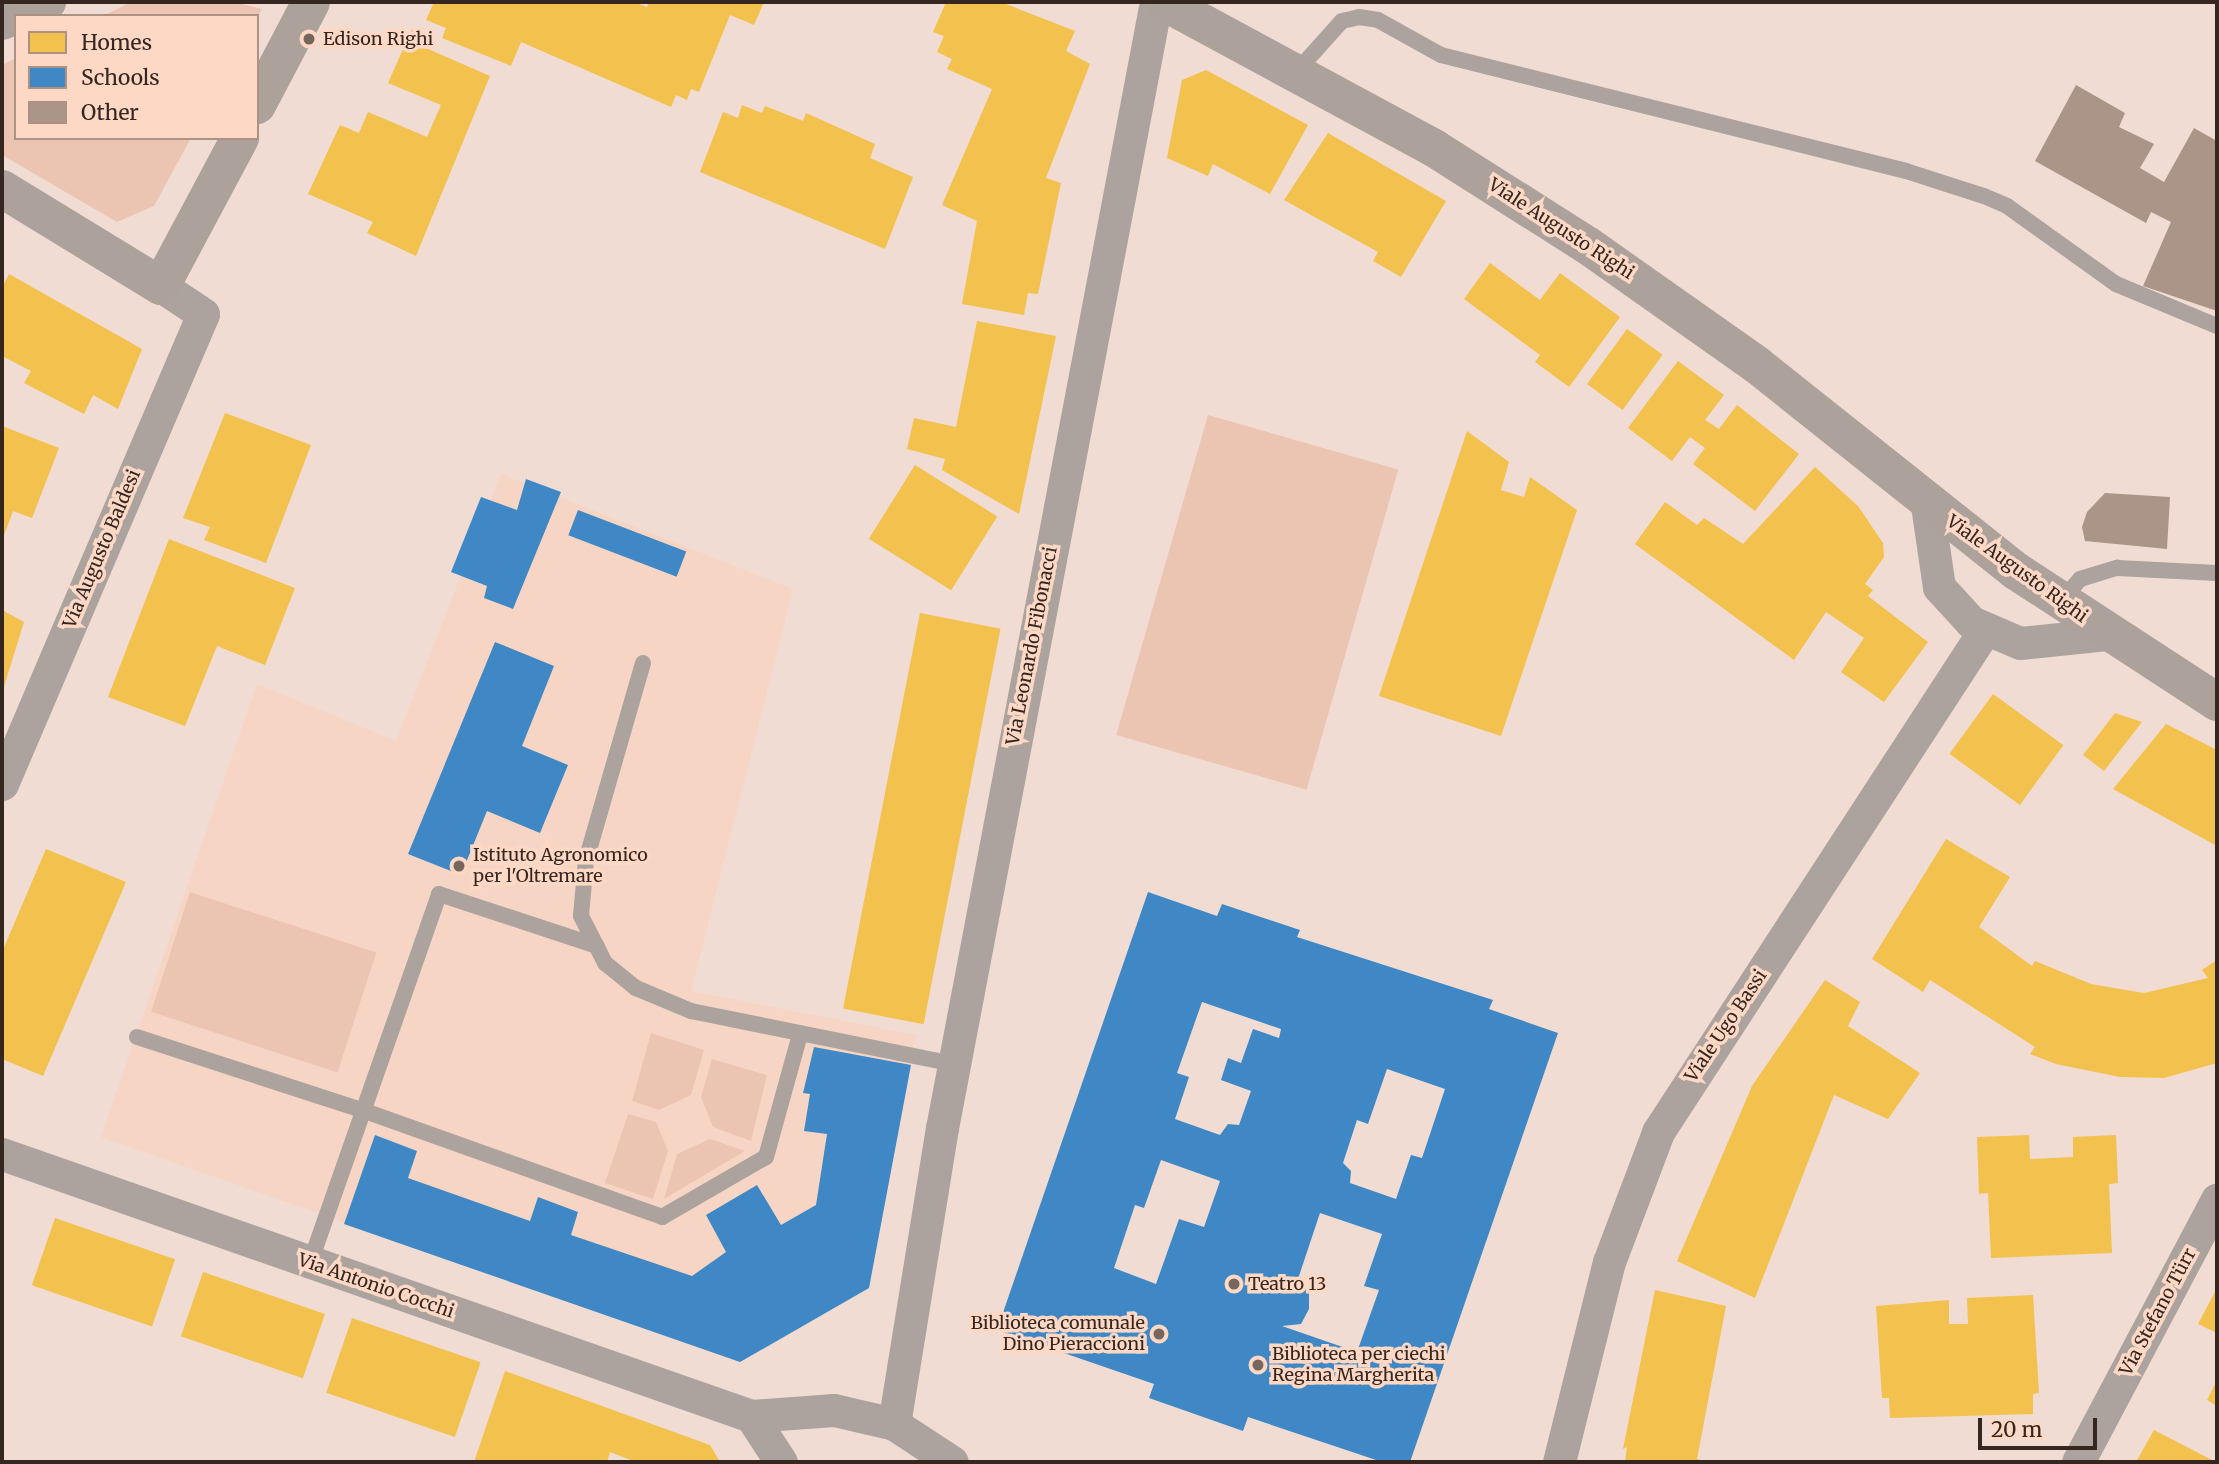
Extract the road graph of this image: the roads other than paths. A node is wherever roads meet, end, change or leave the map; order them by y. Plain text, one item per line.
1 (47, 2) edge
2 (311, 2) edge
3 (1156, 2) edge
4 (1164, 2) edge
5 (19, 14) edge
6 (1297, 71) junction
7 (259, 101) edge
8 (239, 140) edge
9 (2, 189) edge
10 (162, 286) junction
11 (2217, 326) edge
12 (1927, 505) junction
13 (2217, 573) edge
14 (2060, 602) junction
15 (1984, 631) junction
16 (2107, 634) junction
17 (643, 663) dead end
18 (2217, 702) edge
19 (2, 784) edge
20 (597, 946) junction
21 (800, 1034) junction
22 (137, 1037) dead end
23 (954, 1064) junction
24 (362, 1110) junction
25 (2, 1154) edge
26 (2217, 1200) edge
27 (310, 1263) junction
28 (751, 1416) junction
29 (894, 1424) junction
30 (781, 1462) edge
31 (952, 1462) edge
32 (1559, 1462) edge
33 (2078, 1462) edge

1 - 5 main road
2 - 7 main road
3 - 23 street, Via Leonardo Fibonacci
4 - 6 main road, Viale Augusto Righi
6 - 11 lane
6 - 12 main road, Viale Augusto Righi
8 - 10 main road
9 - 10 main road
10 - 19 street, Via Augusto Baldesi
12 - 14 main road, Viale Augusto Righi
12 - 15 street, Viale Augusto Righi
13 - 14 lane
14 - 16 main road, Viale Augusto Righi
15 - 16 street, Viale Augusto Righi
15 - 32 street, Viale Ugo Bassi
16 - 18 main road, Viale Augusto Righi
17 - 20 lane
20 - 21 lane
20 - 24 lane
21 - 23 lane
21 - 24 lane
22 - 24 lane
23 - 29 street, Via Leonardo Fibonacci
24 - 27 lane
25 - 27 street, Via Antonio Cocchi
26 - 33 street, Via Stefano Türr
27 - 28 street, Via Antonio Cocchi
28 - 29 street
28 - 30 street
29 - 31 street

